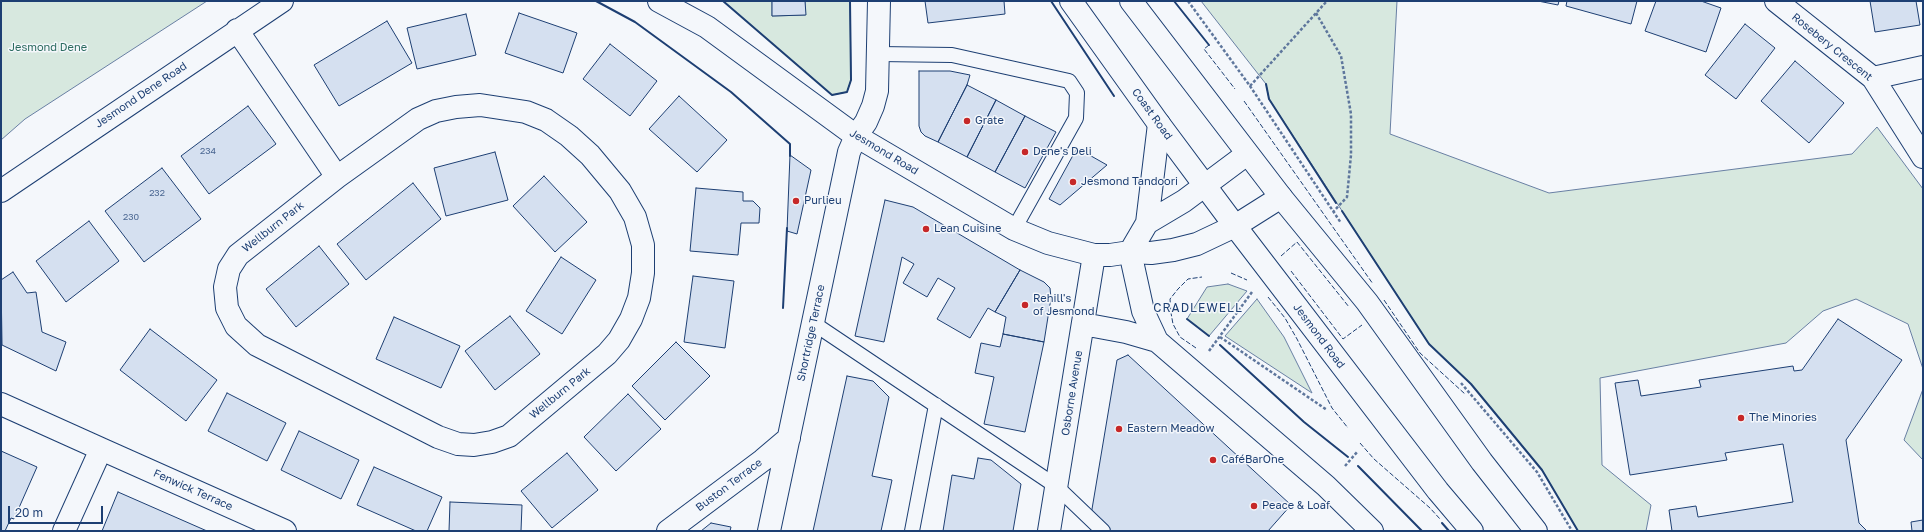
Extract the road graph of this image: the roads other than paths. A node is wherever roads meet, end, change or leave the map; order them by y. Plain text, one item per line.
1 (282, 1) edge
2 (659, 1) edge
3 (879, 1) edge
4 (1071, 1) edge
5 (1131, 1) edge
6 (1776, 1) edge
7 (237, 30) junction
8 (879, 54) junction
9 (1923, 67) edge
10 (1873, 78) junction
11 (1159, 124) junction
12 (856, 136) junction
13 (1247, 154) junction
14 (1923, 157) edge
15 (337, 177) junction
16 (1205, 185) junction
17 (1, 191) edge
18 (1281, 197) junction
19 (1147, 224) junction
20 (1235, 226) junction
21 (1014, 229) junction
22 (1130, 252) junction
23 (1094, 255) junction
24 (813, 323) junction
25 (1083, 324) junction
26 (1157, 341) junction
27 (1, 404) edge
28 (936, 405) junction
29 (789, 438) junction
30 (101, 449) junction
31 (1056, 486) junction
32 (64, 531) edge
33 (285, 531) edge
34 (668, 531) edge
35 (769, 531) edge
36 (912, 531) edge
37 (1049, 531) edge
38 (1103, 531) edge
39 (1372, 531) edge
40 (1472, 531) edge
41 (1536, 531) edge

1 - 7 main road, Jesmond Dene Road
2 - 12 main road, Jesmond Road
3 - 8 main road, Shortridge Terrace
4 - 11 main road, Coast Road
5 - 13 main road
6 - 10 main road, Rosebery Crescent
7 - 15 main road
7 - 17 main road, Jesmond Dene Road
8 - 12 main road, Shortridge Terrace
8 - 21 lane
9 - 10 main road
10 - 14 main road, Rosebery Crescent
11 - 16 main road, Coast Road
11 - 19 main road
12 - 21 main road, Jesmond Road
12 - 24 main road, Shortridge Terrace
13 - 16 main road
13 - 18 main road
15 - 15 main road, Wellburn Park
16 - 19 main road
16 - 20 main road, Coast Road
18 - 20 main road
18 - 41 main road
19 - 22 main road
20 - 22 main road, Jesmond Road
20 - 40 main road, Jesmond Road
21 - 23 main road, Jesmond Road
22 - 23 main road, Jesmond Road
22 - 26 main road
23 - 25 main road, Osborne Avenue
24 - 28 lane
24 - 29 main road, Shortridge Terrace
25 - 26 main road
25 - 31 main road, Osborne Avenue
26 - 39 main road
27 - 30 main road, Fenwick Terrace
28 - 31 lane
28 - 36 lane
29 - 34 main road, Buston Terrace
29 - 35 main road, Shortridge Terrace
30 - 32 main road
30 - 33 main road, Fenwick Terrace
31 - 37 main road, Osborne Avenue
31 - 38 lane

